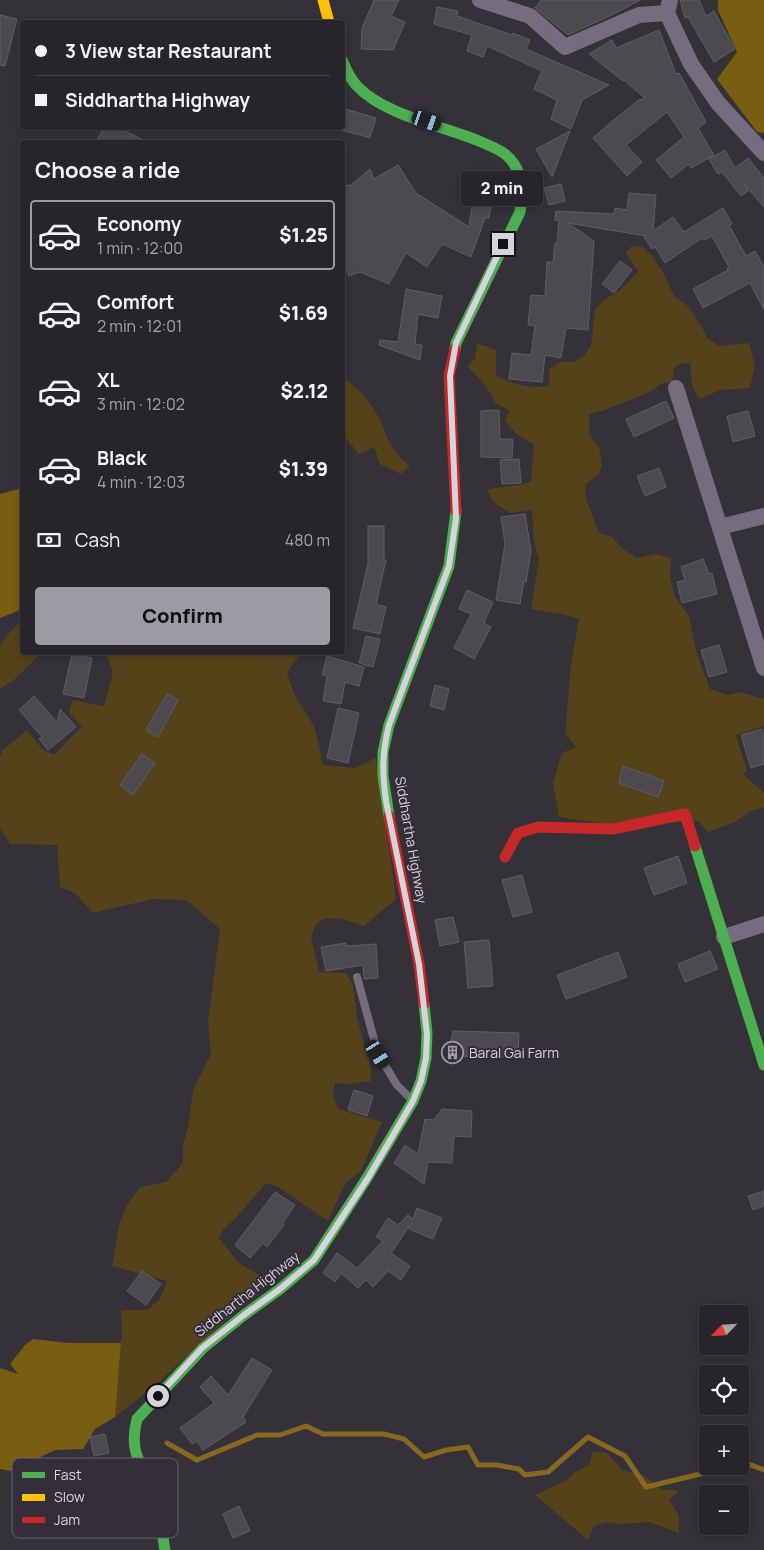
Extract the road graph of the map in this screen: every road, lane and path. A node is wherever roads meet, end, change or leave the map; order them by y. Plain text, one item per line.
1 (323, 0) edge
2 (480, 0) edge
3 (669, 6) edge
4 (328, 20) edge
5 (345, 66) edge
6 (764, 152) edge
7 (676, 388) dead end
8 (764, 516) edge
9 (720, 527) junction
10 (764, 668) edge
11 (505, 857) dead end
12 (764, 924) edge
13 (724, 937) junction
14 (357, 977) dead end
15 (764, 1065) edge
16 (413, 1101) junction
17 (136, 1458) edge

1 - 4 main road
2 - 3 street
3 - 6 street
5 - 16 main road, Siddhartha Highway
7 - 9 street
8 - 9 street
9 - 10 street
11 - 13 main road
12 - 13 street
13 - 15 main road
14 - 16 lane
16 - 17 main road, Siddhartha Highway

